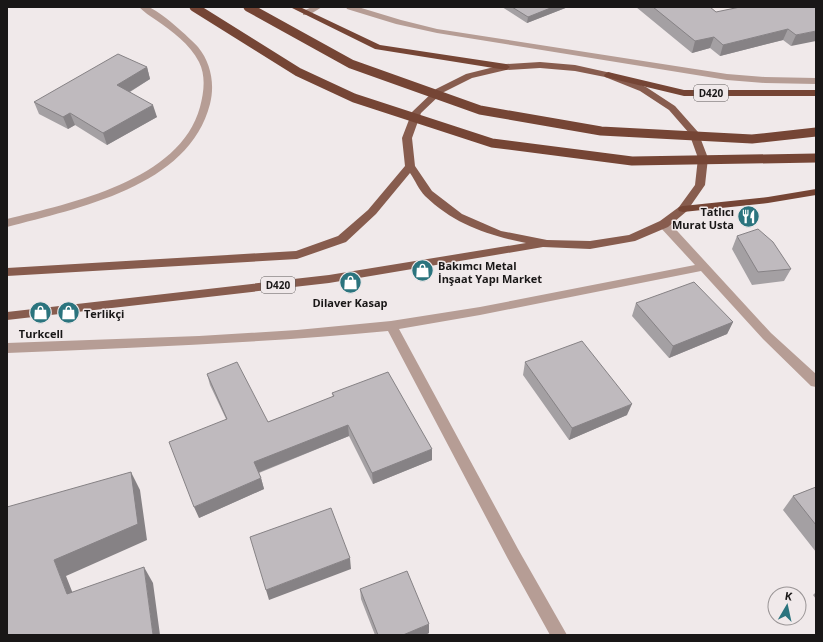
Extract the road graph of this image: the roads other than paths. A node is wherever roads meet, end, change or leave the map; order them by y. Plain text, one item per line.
1 (143, 7) edge
2 (194, 7) edge
3 (248, 7) edge
4 (294, 7) edge
5 (318, 7) edge
6 (350, 7) edge
7 (306, 13) junction
8 (506, 67) junction
9 (608, 75) junction
10 (816, 81) edge
11 (816, 93) edge
12 (816, 132) edge
13 (816, 158) edge
14 (410, 166) junction
15 (816, 192) edge
16 (683, 209) junction
17 (7, 223) edge
18 (664, 224) junction
19 (547, 244) junction
20 (704, 267) junction
21 (7, 272) edge
22 (7, 316) edge
23 (391, 326) junction
24 (7, 348) edge
25 (816, 382) edge
26 (559, 635) edge

1 - 17 street
2 - 13 highway, bridge
3 - 12 highway, bridge
4 - 7 highway
5 - 7 street
6 - 10 street
7 - 8 highway
8 - 9 main road
8 - 14 main road
9 - 11 highway, D420
9 - 16 main road
14 - 19 main road
14 - 21 main road
15 - 16 highway
16 - 18 main road
18 - 19 main road
18 - 20 street
19 - 22 main road, D420
20 - 23 street
20 - 25 street
23 - 24 street
23 - 26 street

